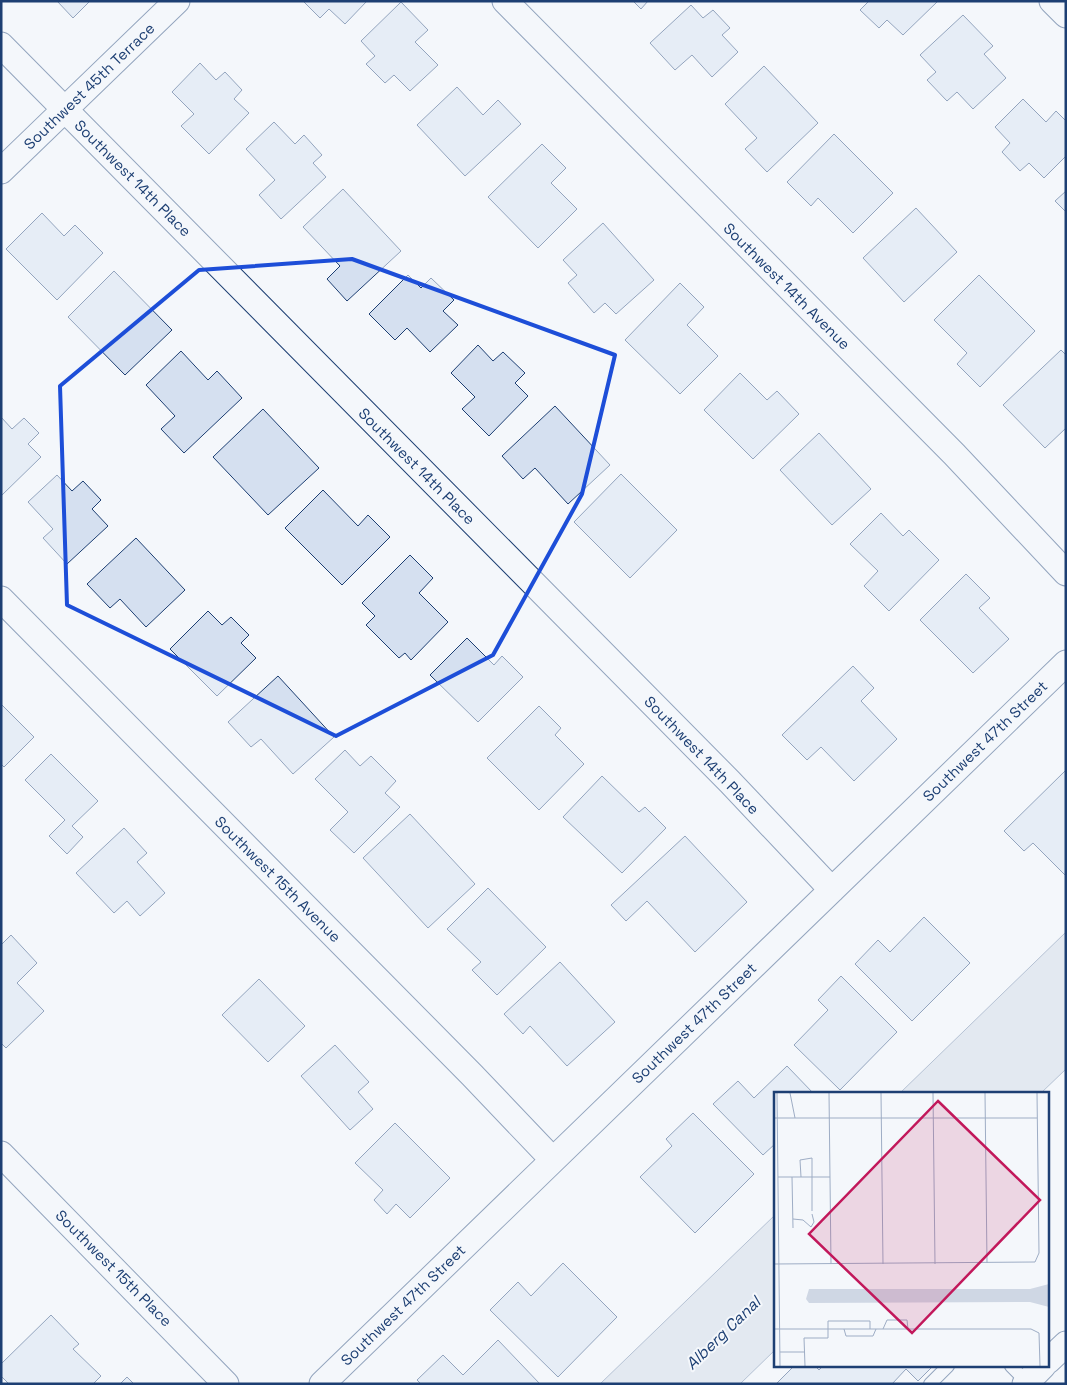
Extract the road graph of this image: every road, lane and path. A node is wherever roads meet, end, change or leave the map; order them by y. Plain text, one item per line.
1 (177, 1) edge
2 (505, 1) edge
3 (1052, 1) edge
4 (1066, 15) edge
5 (1, 45) edge
6 (65, 109) junction
7 (1, 171) edge
8 (1066, 572) edge
9 (1, 599) edge
10 (1066, 663) edge
11 (832, 890) junction
12 (1, 1154) edge
13 (553, 1160) junction
14 (1066, 1344) edge
15 (1050, 1359) edge
16 (946, 1368) edge
17 (226, 1384) edge
18 (322, 1384) edge
19 (930, 1384) edge

1 - 6 street, Southwest 45th Terrace
2 - 8 street, Southwest 14th Avenue
3 - 4 street
5 - 6 street, Southwest 14th Place
6 - 7 street, Southwest 45th Terrace
6 - 11 street, Southwest 14th Place
9 - 13 street, Southwest 15th Avenue
10 - 11 street, Southwest 47th Street
11 - 13 street, Southwest 47th Street
12 - 17 street, Southwest 15th Place
13 - 18 street, Southwest 47th Street
14 - 15 street
16 - 19 lane

